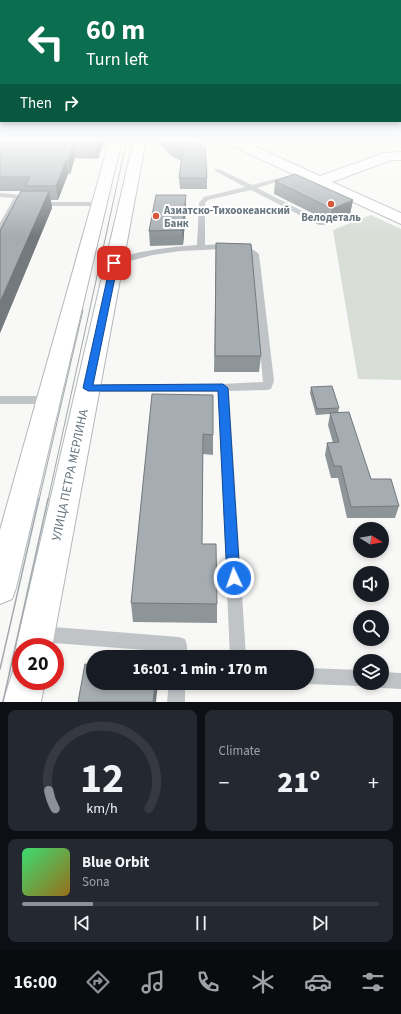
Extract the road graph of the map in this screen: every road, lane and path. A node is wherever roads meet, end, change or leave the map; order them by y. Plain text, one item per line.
1 (107, 172) edge
2 (133, 172) edge
3 (221, 172) edge
4 (346, 172) edge
5 (301, 173) joint
6 (320, 181) junction
7 (253, 187) junction
8 (0, 195) edge
9 (14, 204) junction
10 (98, 204) junction
11 (401, 219) edge
12 (322, 223) dead end
13 (0, 230) edge
14 (201, 248) junction
15 (114, 263) junction
16 (88, 388) junction
17 (223, 388) junction
18 (0, 400) edge
19 (50, 400) junction
20 (0, 588) edge
21 (36, 638) edge
22 (64, 642) edge
23 (179, 650) edge
24 (238, 650) edge
25 (314, 676) edge
26 (353, 678) edge
27 (389, 680) edge
28 (401, 681) edge
29 (25, 690) edge
30 (177, 690) edge
31 (22, 702) edge
32 (176, 702) edge

1 - 10 main road
2 - 15 main road, УЛИЦА ПЕТРА МЕРЛИНА
3 - 7 lane
4 - 6 main road
5 - 6 main road
5 - 7 lane
6 - 11 main road
7 - 12 lane
7 - 14 lane
8 - 9 lane
9 - 10 lane
9 - 13 lane
10 - 19 main road
14 - 15 lane
14 - 17 lane
15 - 16 main road, УЛИЦА ПЕТРА МЕРЛИНА
16 - 17 lane
16 - 21 main road, УЛИЦА ПЕТРА МЕРЛИНА
17 - 24 lane
18 - 19 lane
19 - 20 main road
22 - 23 lane
25 - 26 lane
27 - 28 lane
29 - 31 main road
30 - 32 lane

